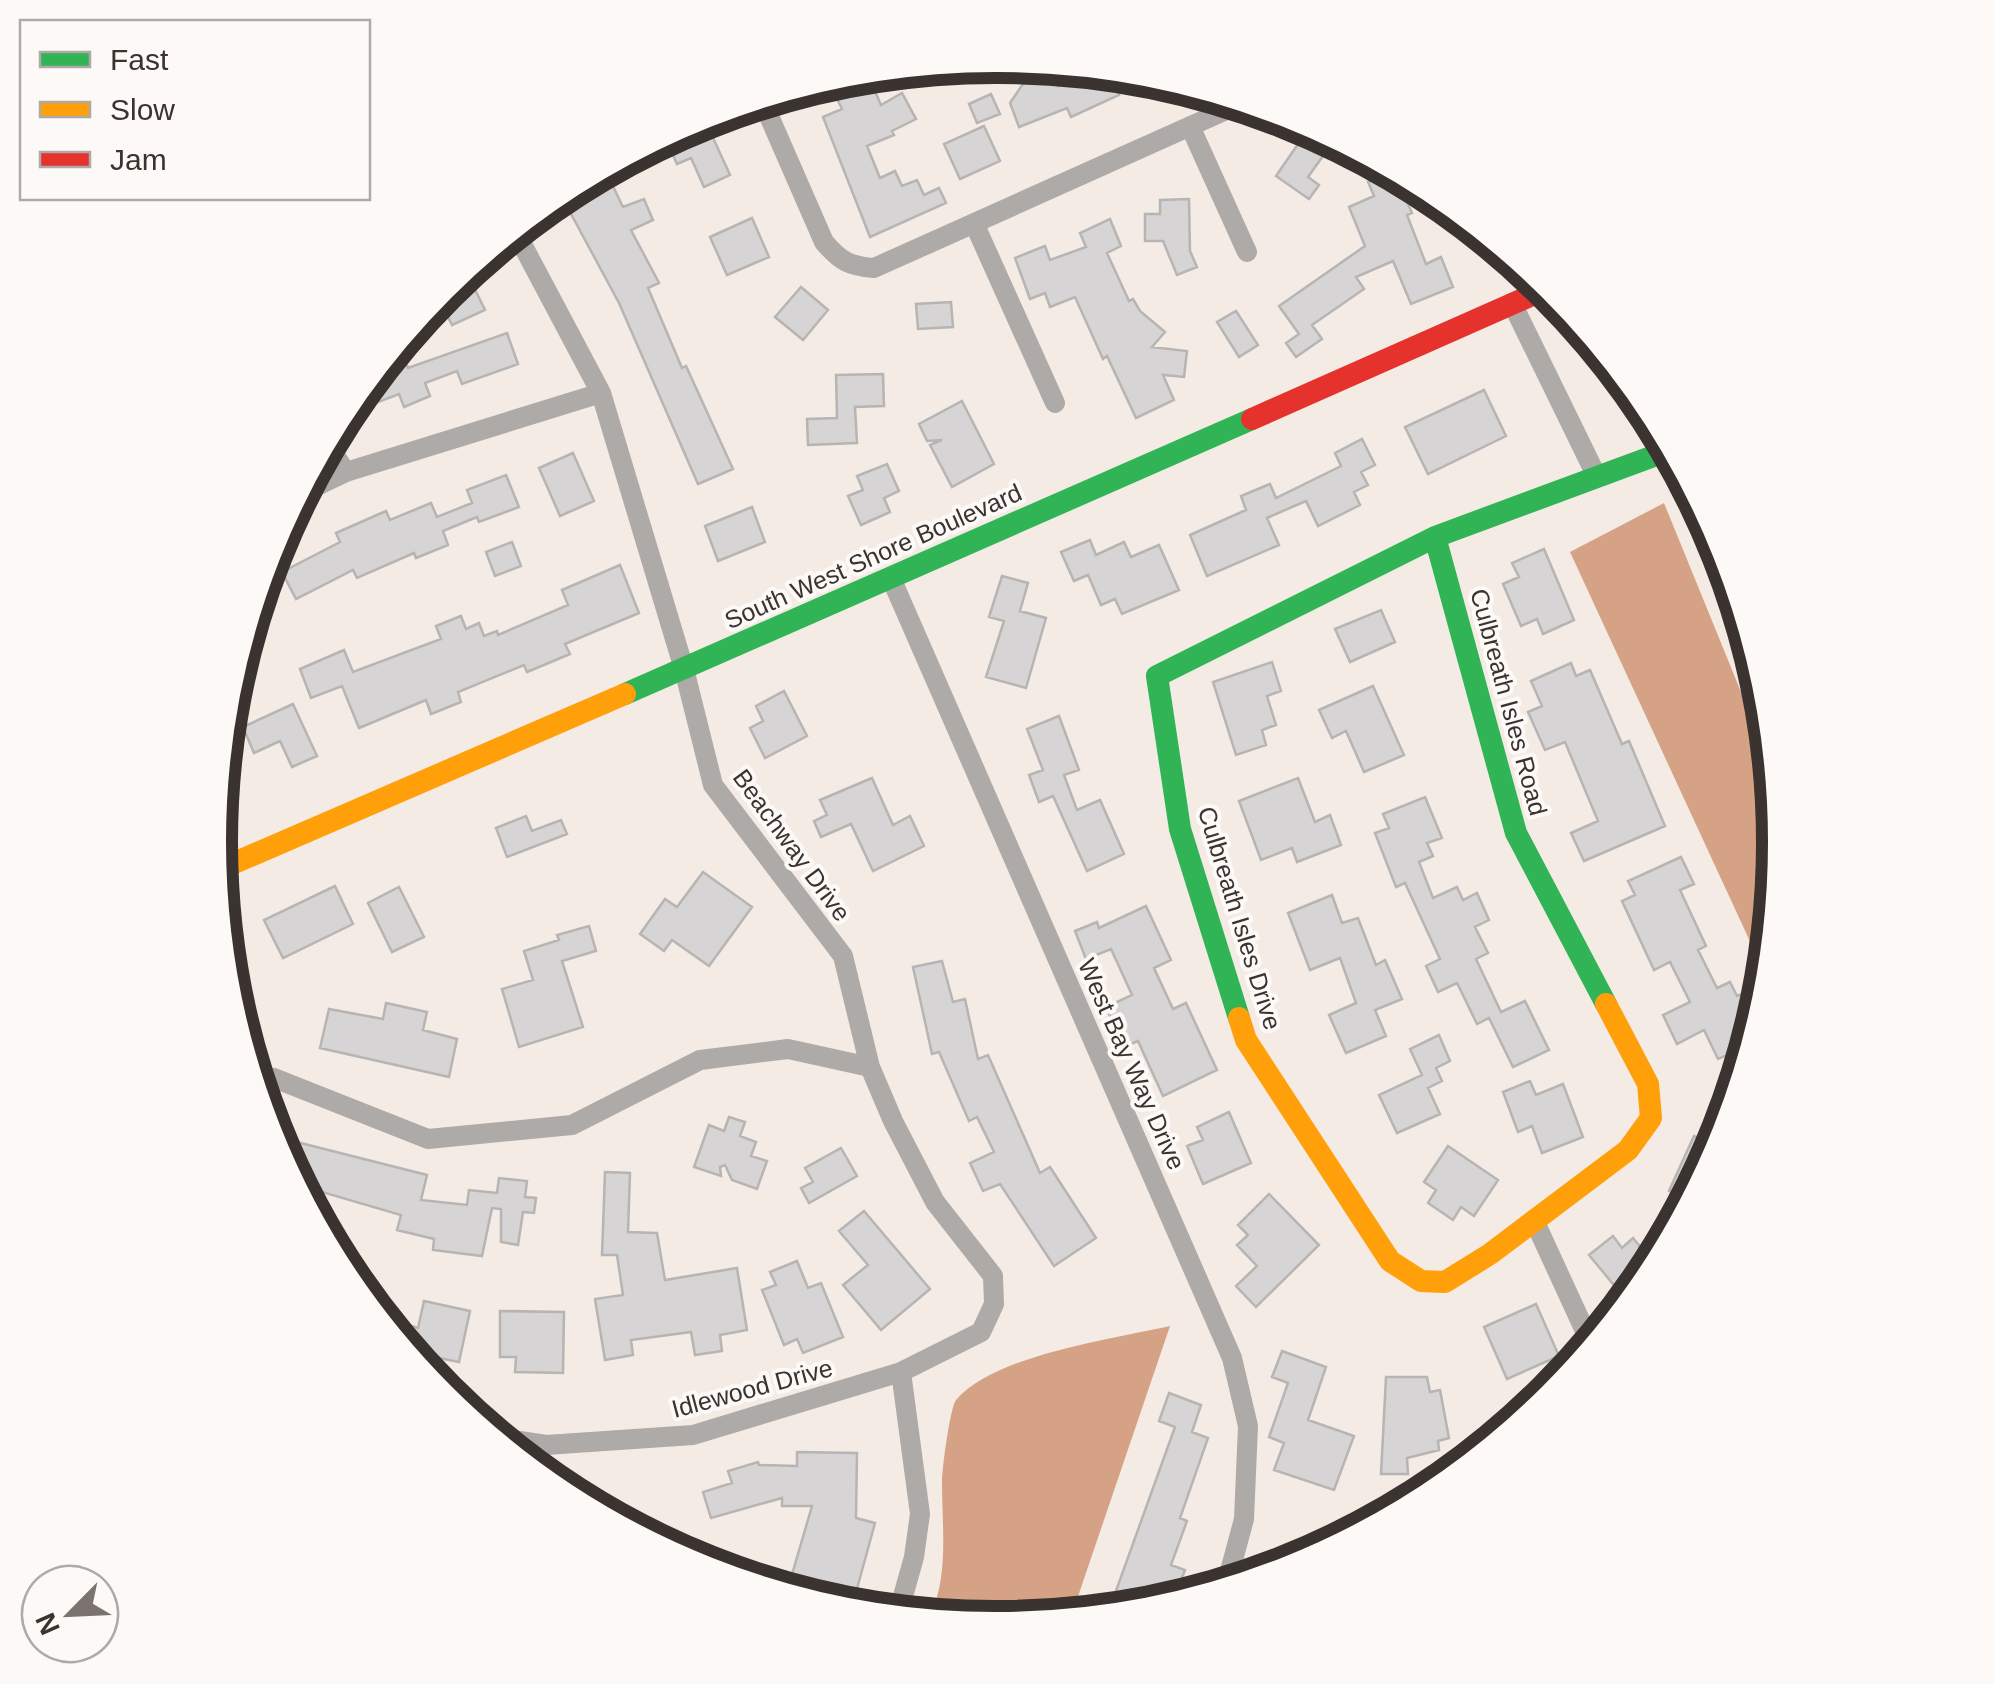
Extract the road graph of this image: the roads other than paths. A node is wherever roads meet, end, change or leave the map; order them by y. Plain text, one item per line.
1 (1222, 112) edge
2 (768, 113) edge
3 (1190, 126) junction
4 (974, 223) junction
5 (522, 243) edge
6 (1247, 252) dead end
7 (1532, 295) edge
8 (1512, 304) junction
9 (601, 394) junction
10 (1055, 403) dead end
11 (1656, 455) edge
12 (336, 458) edge
13 (346, 472) junction
14 (1596, 475) junction
15 (322, 483) edge
16 (1435, 537) junction
17 (891, 578) junction
18 (684, 670) junction
19 (233, 864) edge
20 (870, 1067) junction
21 (270, 1078) edge
22 (1534, 1220) junction
23 (1585, 1330) edge
24 (901, 1372) junction
25 (522, 1441) edge
26 (1230, 1570) edge
27 (902, 1600) edge

1 - 3 street
2 - 4 street
3 - 4 street
3 - 6 street
4 - 10 street
5 - 9 street, Beachway Drive
7 - 8 street, South West Shore Boulevard
8 - 14 street
8 - 17 street, South West Shore Boulevard
9 - 13 street
9 - 18 street, Beachway Drive
11 - 14 street
12 - 13 street
13 - 15 street
14 - 16 street
16 - 22 street, Culbreath Isles Road
16 - 22 street, Culbreath Isles Drive
17 - 18 street, South West Shore Boulevard
17 - 26 street, West Bay Way Drive
18 - 19 street, South West Shore Boulevard
18 - 20 street, Beachway Drive
20 - 21 street
20 - 24 street, Beachway Drive
22 - 23 street
24 - 25 street, Idlewood Drive
24 - 27 street

